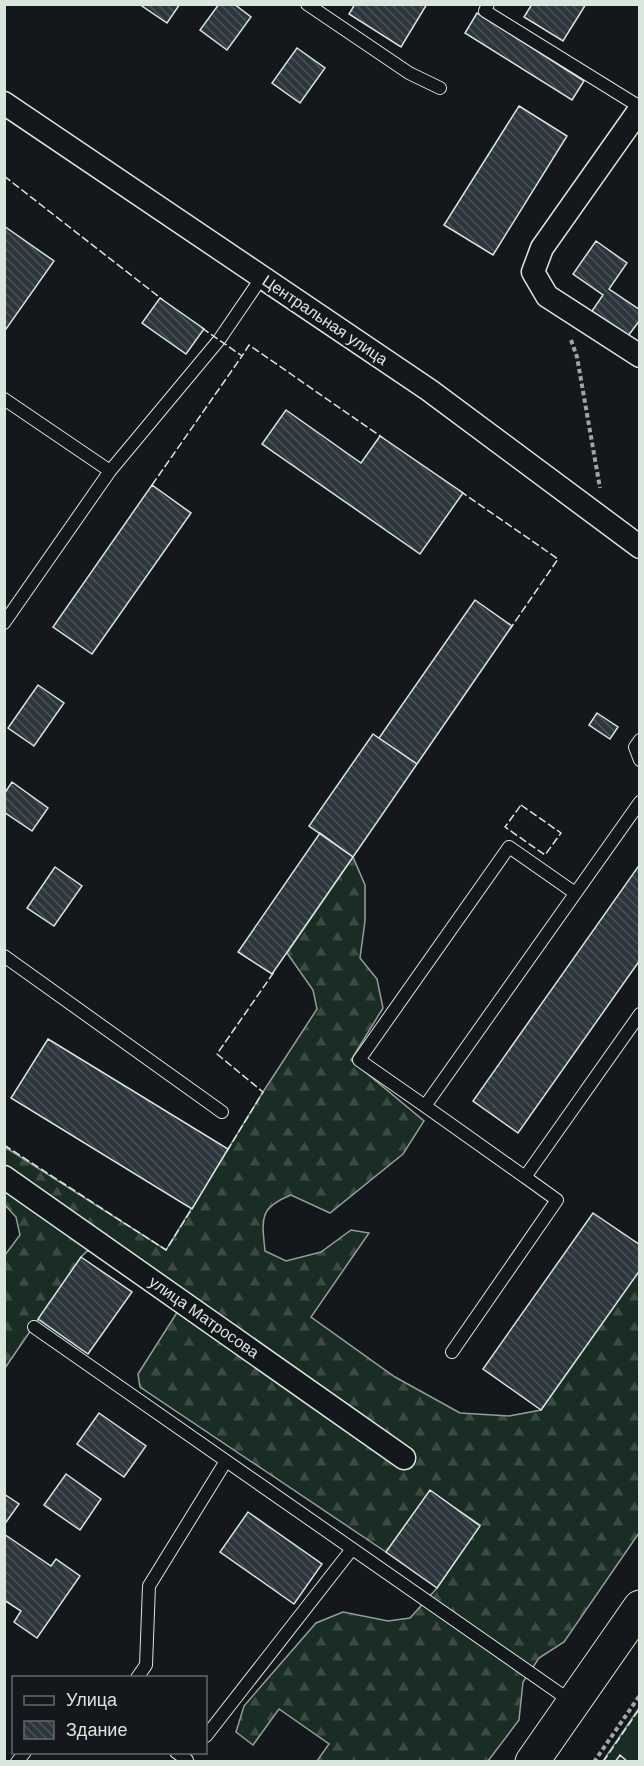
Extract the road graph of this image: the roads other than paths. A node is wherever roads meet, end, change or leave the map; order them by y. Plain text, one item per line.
1 (306, 4) edge
2 (483, 7) edge
3 (440, 88) dead end
4 (4, 102) edge
5 (639, 108) edge
6 (262, 277) junction
7 (639, 356) edge
8 (4, 399) edge
9 (110, 471) junction
10 (639, 547) edge
11 (4, 623) edge
12 (639, 740) edge
13 (639, 760) edge
14 (639, 802) edge
15 (575, 893) junction
16 (4, 957) edge
17 (639, 1014) edge
18 (425, 1106) junction
19 (222, 1112) dead end
20 (4, 1177) edge
21 (525, 1177) junction
22 (34, 1327) dead end
23 (452, 1352) dead end
24 (404, 1458) dead end
25 (226, 1461) junction
26 (352, 1549) junction
27 (639, 1607) edge
28 (138, 1676) edge
29 (573, 1703) junction
30 (207, 1735) edge
31 (532, 1761) edge

1 - 3 lane
2 - 5 lane
4 - 6 street, Центральная улица
5 - 7 street
6 - 9 lane
6 - 10 street, Центральная улица
8 - 9 lane
9 - 11 lane
12 - 13 lane
14 - 15 lane
15 - 18 lane
15 - 18 lane
16 - 19 lane
17 - 21 lane
18 - 21 lane
20 - 24 street, улица Матросова
21 - 23 lane
22 - 25 lane
25 - 26 lane
25 - 28 lane
26 - 29 lane
26 - 30 lane
27 - 29 main road
29 - 31 main road

